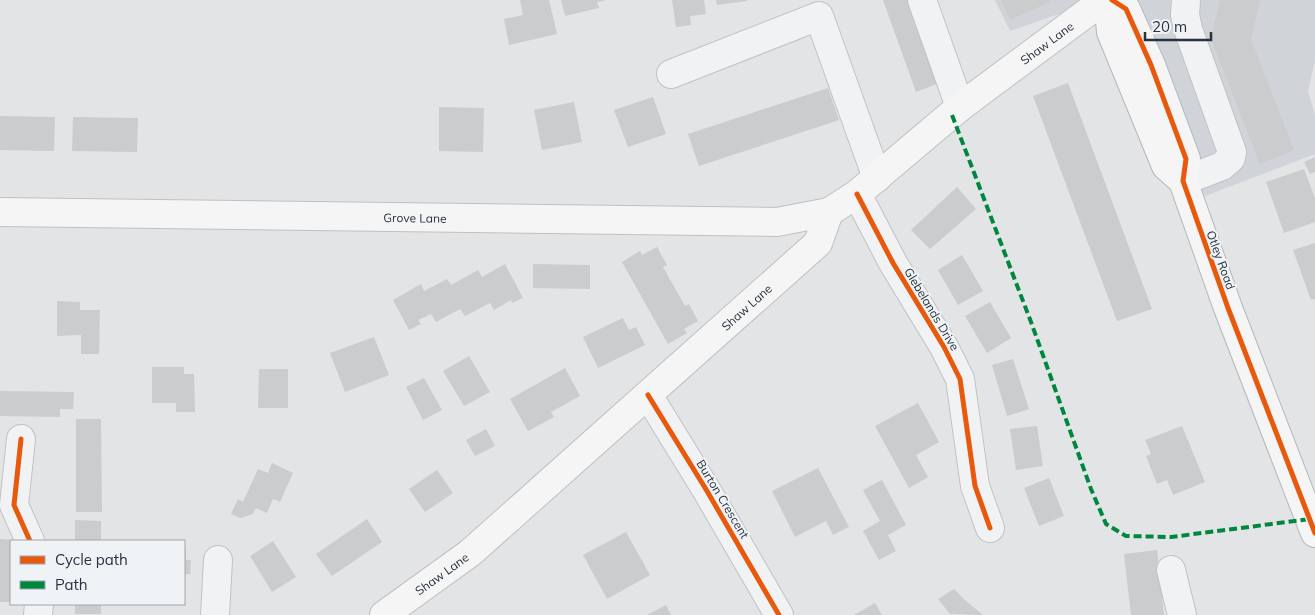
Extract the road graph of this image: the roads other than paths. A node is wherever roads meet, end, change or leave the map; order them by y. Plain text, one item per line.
1 (922, 0) edge
2 (1104, 0) edge
3 (1108, 0) edge
4 (1112, 0) edge
5 (1186, 0) edge
6 (671, 74) dead end
7 (960, 107) junction
8 (1183, 181) junction
9 (867, 186) junction
10 (0, 212) edge
11 (829, 212) junction
12 (648, 395) junction
13 (21, 439) dead end
14 (990, 528) dead end
15 (1315, 532) edge
16 (30, 540) edge
17 (218, 560) dead end
18 (1171, 570) dead end
19 (215, 615) edge
20 (384, 615) edge
21 (779, 615) edge
22 (1182, 615) edge

1 - 7 street
2 - 7 main road, Shaw Lane
3 - 8 main road, Otley Road
4 - 8 main road, Otley Road
5 - 8 street
6 - 9 street, Glebelands Drive
7 - 9 main road, Shaw Lane
8 - 15 main road, Otley Road
9 - 11 main road, Shaw Lane
9 - 14 street, Glebelands Drive
10 - 11 main road, Grove Lane
11 - 12 main road, Shaw Lane
12 - 20 main road, Shaw Lane
12 - 21 street, Burton Crescent
13 - 16 street
17 - 19 street
18 - 22 street

